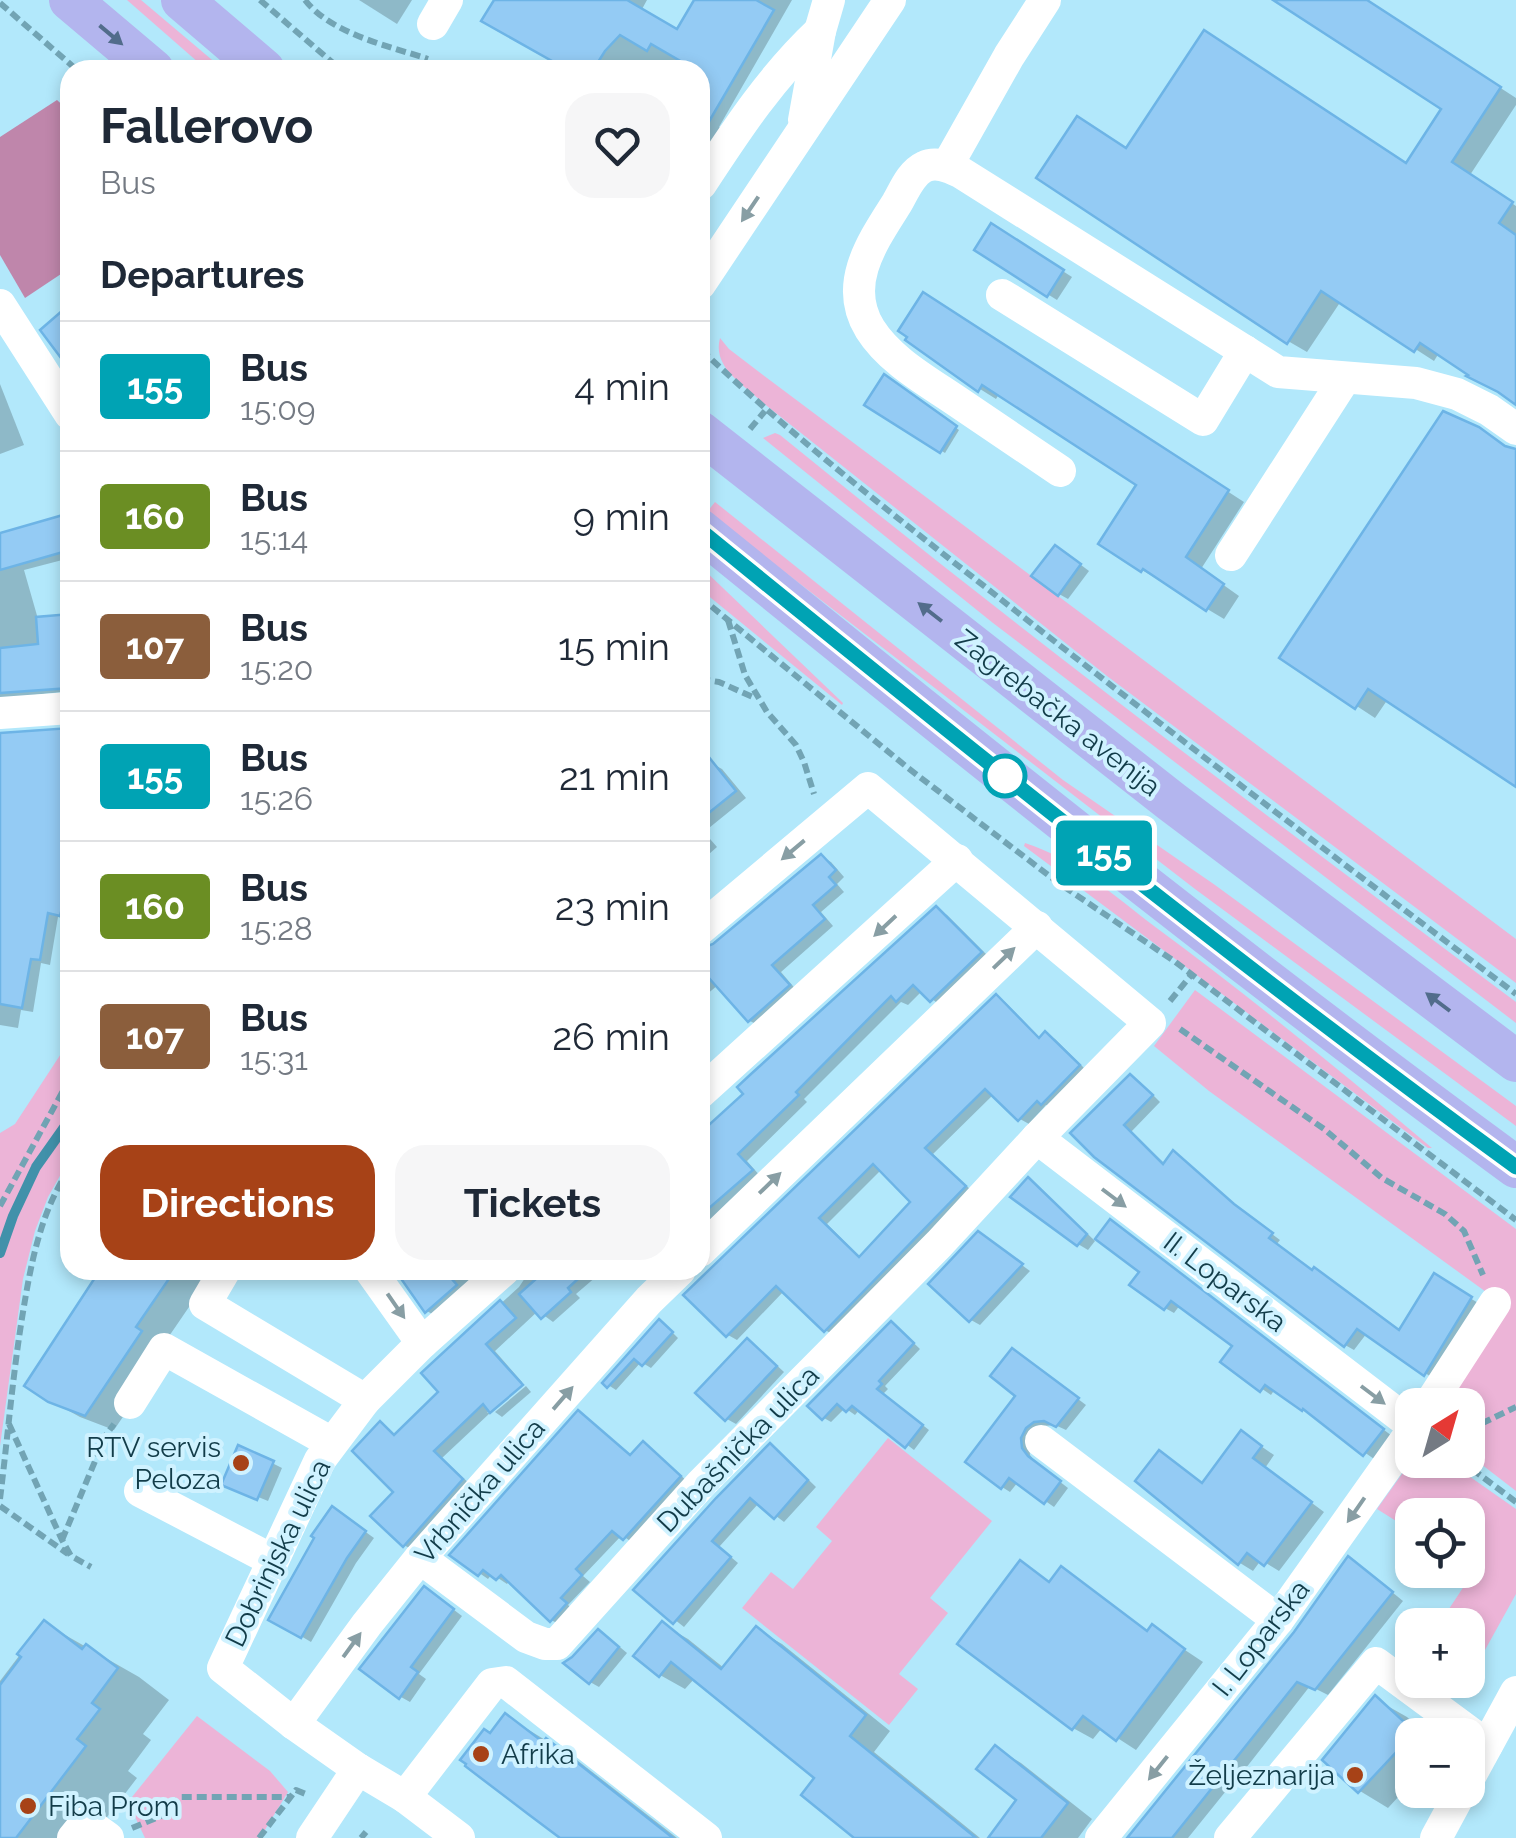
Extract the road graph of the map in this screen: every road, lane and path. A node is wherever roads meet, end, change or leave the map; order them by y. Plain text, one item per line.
1 (70, 0) edge
2 (182, 0) edge
3 (260, 0) edge
4 (305, 0) edge
5 (890, 0) edge
6 (1044, 0) edge
7 (0, 3) edge
8 (824, 16) edge
9 (428, 59) dead end
10 (66, 60) edge
11 (141, 60) edge
12 (252, 60) edge
13 (329, 60) edge
14 (801, 134) junction
15 (947, 166) junction
16 (710, 170) edge
17 (710, 269) edge
18 (1002, 296) dead end
19 (0, 305) edge
20 (1245, 352) junction
21 (710, 358) edge
22 (1345, 378) junction
23 (60, 398) edge
24 (765, 410) junction
25 (1516, 429) edge
26 (748, 430) dead end
27 (710, 440) edge
28 (1060, 471) dead end
29 (710, 538) edge
30 (1231, 555) dead end
31 (710, 605) edge
32 (728, 620) junction
33 (710, 681) edge
34 (758, 699) junction
35 (60, 709) edge
36 (0, 714) edge
37 (824, 824) junction
38 (957, 860) junction
39 (710, 921) edge
40 (1037, 926) junction
41 (1192, 974) junction
42 (1516, 994) edge
43 (1172, 999) dead end
44 (1174, 1024) dead end
45 (1516, 1060) edge
46 (710, 1084) edge
47 (60, 1096) edge
48 (1037, 1138) junction
49 (1516, 1167) edge
50 (60, 1186) edge
51 (0, 1206) edge
52 (1516, 1220) edge
53 (710, 1241) edge
54 (219, 1280) edge
55 (377, 1280) edge
56 (493, 1280) edge
57 (670, 1280) edge
58 (1496, 1303) joint
59 (422, 1343) junction
60 (1441, 1388) edge
61 (365, 1400) junction
62 (130, 1403) joint
63 (1516, 1407) edge
64 (1395, 1415) edge
65 (1485, 1422) edge
66 (9, 1424) junction
67 (1041, 1441) dead end
68 (332, 1443) junction
69 (1395, 1452) edge
70 (1484, 1478) edge
71 (140, 1492) dead end
72 (0, 1502) edge
73 (1516, 1502) edge
74 (62, 1540) junction
75 (71, 1556) junction
76 (420, 1558) junction
77 (272, 1560) junction
78 (92, 1567) dead end
79 (1278, 1620) junction
80 (1516, 1692) edge
81 (294, 1724) junction
82 (1487, 1745) junction
83 (1485, 1749) edge
84 (358, 1769) junction
85 (311, 1796) dead end
86 (290, 1797) junction
87 (405, 1797) junction
88 (1452, 1808) edge
89 (73, 1838) edge
90 (108, 1838) edge
91 (122, 1838) edge
92 (259, 1838) edge
93 (312, 1838) edge
94 (459, 1838) edge
95 (706, 1838) edge
96 (1100, 1838) edge
97 (1230, 1838) edge
98 (1436, 1838) edge

1 -> 11 main road
2 - 12 main road
3 - 13 path
4 - 9 path
5 - 14 street
6 - 15 street
7 - 10 path
8 - 14 street
8 - 16 street
14 -> 17 street
15 - 20 street
15 - 28 street
18 - 20 street
19 - 23 street
20 - 22 street
21 - 24 path
22 - 25 street
22 - 30 street
24 - 26 path
24 - 42 path
45 -> 27 main road, Zagrebačka avenija
29 - 49 main road
31 - 32 path
32 - 34 path
32 - 41 path
33 - 34 path
34 - 37 path
35 - 36 street
37 - 38 street
37 -> 39 street
38 - 40 street
38 -> 46 street
40 - 48 street
53 -> 40 street
41 - 43 path
41 - 52 path
44 - 58 path
47 - 51 path
48 -> 64 street, II. Loparska
48 - 76 street, Dubašnička ulica
50 - 66 path
54 - 61 street
55 -> 59 street
56 - 59 street, Dobrinjska ulica
76 -> 57 street, Vrbnička ulica
58 - 60 street
59 - 61 street, Dobrinjska ulica
61 - 68 street, Dobrinjska ulica
62 - 68 street
62 - 74 path
63 - 65 path
66 - 72 path
66 - 74 path
67 - 79 street
68 - 77 street, Dobrinjska ulica
69 -> 79 street, I. Loparska
70 - 73 path
71 - 77 street
72 - 75 path
74 - 75 path
75 - 78 path
81 -> 76 street, Vrbnička ulica
77 - 81 street, Dobrinjska ulica
79 -> 96 street, I. Loparska
80 - 82 street
81 - 84 street
82 - 83 street
82 - 97 street
84 - 87 street
84 - 93 street
85 - 86 path
86 - 91 path
86 - 92 path
87 - 94 street
87 - 95 street
88 - 98 street
89 - 90 street

